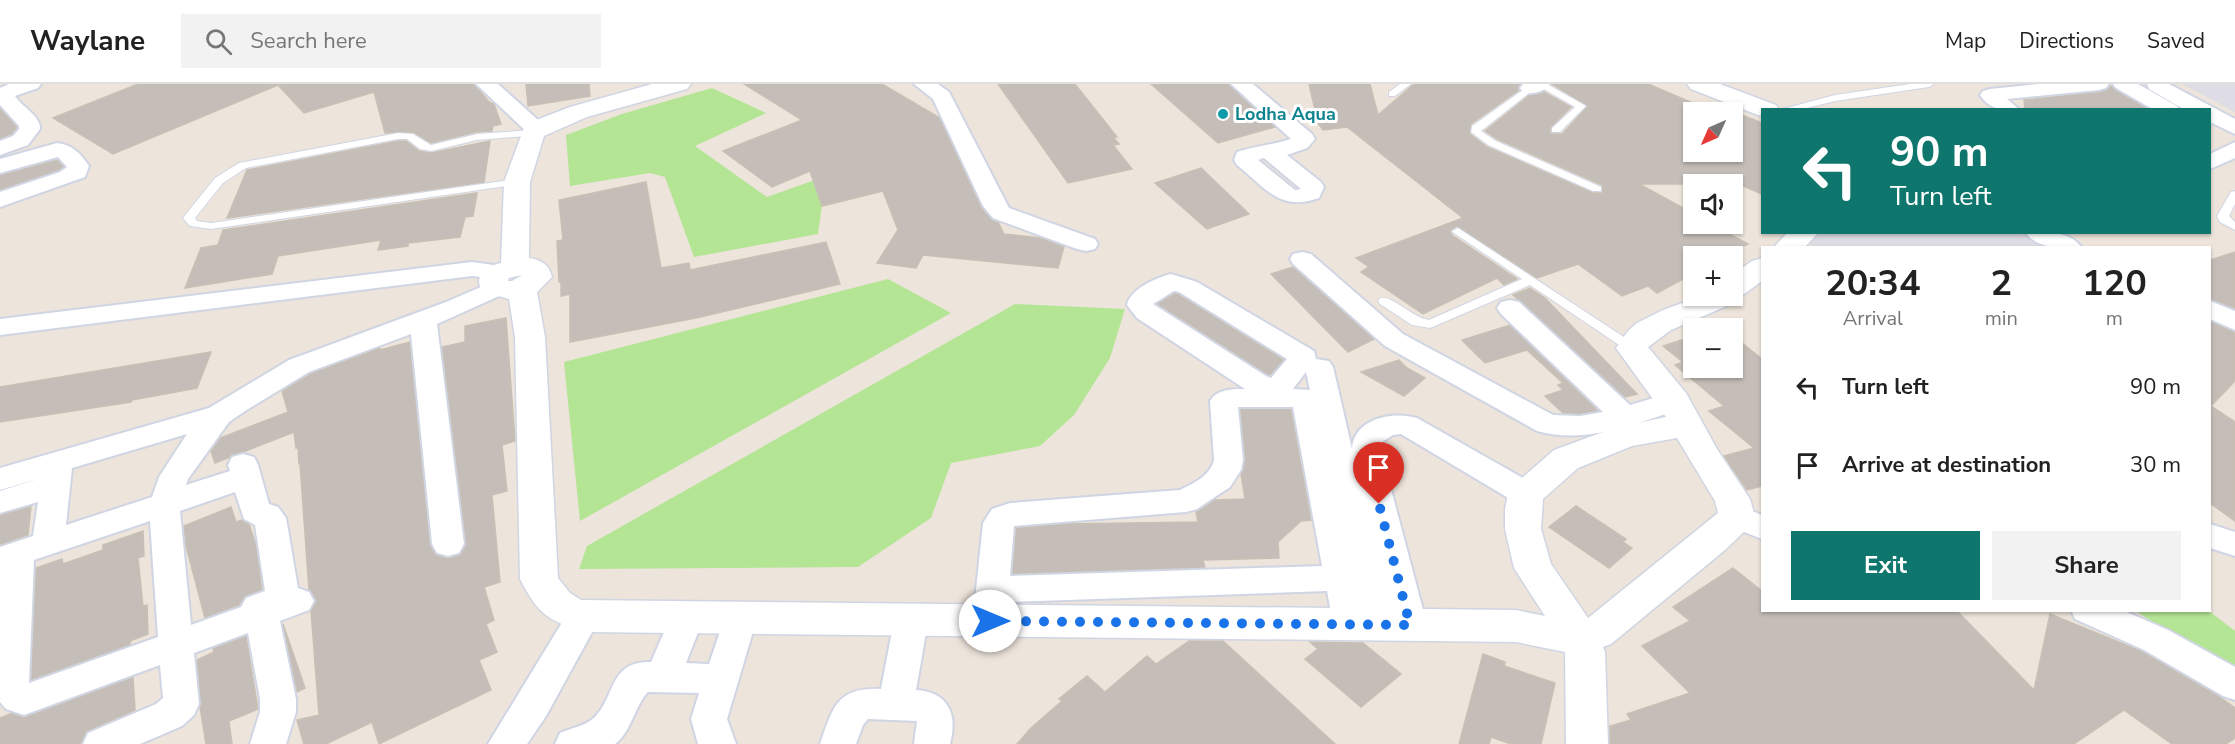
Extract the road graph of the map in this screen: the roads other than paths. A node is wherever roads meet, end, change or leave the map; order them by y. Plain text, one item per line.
1 (31, 84) edge
2 (486, 84) edge
3 (679, 84) edge
4 (924, 84) edge
5 (1241, 84) edge
6 (1406, 84) edge
7 (1698, 84) edge
8 (1929, 84) edge
9 (2099, 84) edge
10 (2123, 84) edge
11 (2154, 84) edge
12 (1533, 85) edge
13 (1392, 94) dead end
14 (1762, 108) edge
15 (1792, 108) edge
16 (2007, 108) edge
17 (2166, 108) edge
18 (2197, 108) edge
19 (6, 110) edge
20 (2211, 115) edge
21 (2235, 128) edge
22 (1556, 129) dead end
23 (535, 131) junction
24 (2211, 132) edge
25 (2235, 145) edge
26 (0, 148) edge
27 (2235, 149) edge
28 (1271, 153) dead end
29 (2211, 161) edge
30 (0, 166) edge
31 (518, 183) junction
32 (1597, 189) dead end
33 (2235, 194) edge
34 (1, 198) edge
35 (2235, 227) edge
36 (1458, 231) dead end
37 (1802, 234) edge
38 (2041, 234) edge
39 (1086, 244) dead end
40 (1789, 246) edge
41 (2066, 246) edge
42 (1302, 259) dead end
43 (1761, 268) edge
44 (508, 279) junction
45 (1530, 280) junction
46 (1743, 282) edge
47 (1384, 302) dead end
48 (1702, 306) edge
49 (1510, 308) dead end
50 (2211, 310) edge
51 (423, 319) junction
52 (2235, 322) edge
53 (0, 327) edge
54 (1632, 348) junction
55 (1311, 389) junction
56 (1680, 413) junction
57 (219, 415) junction
58 (1624, 416) junction
59 (1354, 459) junction
60 (56, 474) junction
61 (0, 479) edge
62 (1526, 494) junction
63 (0, 501) edge
64 (164, 505) junction
65 (1750, 522) edge
66 (1343, 528) junction
67 (2211, 536) edge
68 (448, 544) dead end
69 (2235, 544) edge
70 (22, 551) edge
71 (1342, 578) junction
72 (297, 601) dead end
73 (991, 606) junction
74 (2092, 612) edge
75 (262, 614) junction
76 (584, 616) junction
77 (687, 617) junction
78 (740, 618) junction
79 (911, 621) junction
80 (1379, 624) junction
81 (1580, 636) junction
82 (175, 643) junction
83 (663, 677) junction
84 (721, 679) junction
85 (2235, 685) edge
86 (896, 704) junction
87 (145, 735) edge
88 (101, 744) edge
89 (268, 744) edge
90 (506, 744) edge
91 (573, 744) edge
92 (718, 744) edge
93 (838, 744) edge
94 (932, 744) edge
95 (1587, 744) edge

1 - 19 street
2 - 23 street
3 - 23 street
4 - 39 street
5 - 28 street
6 - 13 lane
7 - 14 street
8 - 15 lane
9 - 16 street
10 - 17 street
11 - 18 street
12 - 22 lane
12 - 32 lane
19 - 26 street
20 - 21 street
23 - 31 street
23 - 31 lane
24 - 25 street
27 - 29 street
30 - 34 street
31 - 44 street
33 - 35 lane
36 - 45 lane
37 - 40 street
38 - 41 street
42 - 58 street
43 - 46 street
44 - 51 street
44 - 53 street
44 - 76 street
45 - 47 lane
45 - 54 lane
48 - 54 street
49 - 58 street
50 - 52 street
51 - 57 street
51 - 68 street
54 - 56 street
55 - 55 street
55 - 59 street
55 - 66 street
55 - 73 street
56 - 58 street
56 - 62 street
56 - 65 street
57 - 60 street
57 - 64 street
59 - 62 street
59 - 66 street
59 - 80 street
60 - 61 street
60 - 63 street
60 - 70 street
62 - 81 street
64 - 70 street
64 - 82 street
64 - 82 street
65 - 81 street
66 - 71 street
66 - 80 street
67 - 69 street
70 - 82 street
71 - 73 street
71 - 80 street
72 - 75 street
73 - 79 street
73 - 80 street
74 - 85 street
75 - 82 street
75 - 89 street
76 - 77 street
76 - 90 street
77 - 78 street
77 - 83 street
78 - 79 street
78 - 84 street
79 - 86 street
80 - 81 street
81 - 95 street
82 - 87 street
83 - 84 street
83 - 91 street
84 - 92 street
86 - 93 street
86 - 94 street
87 - 88 street

